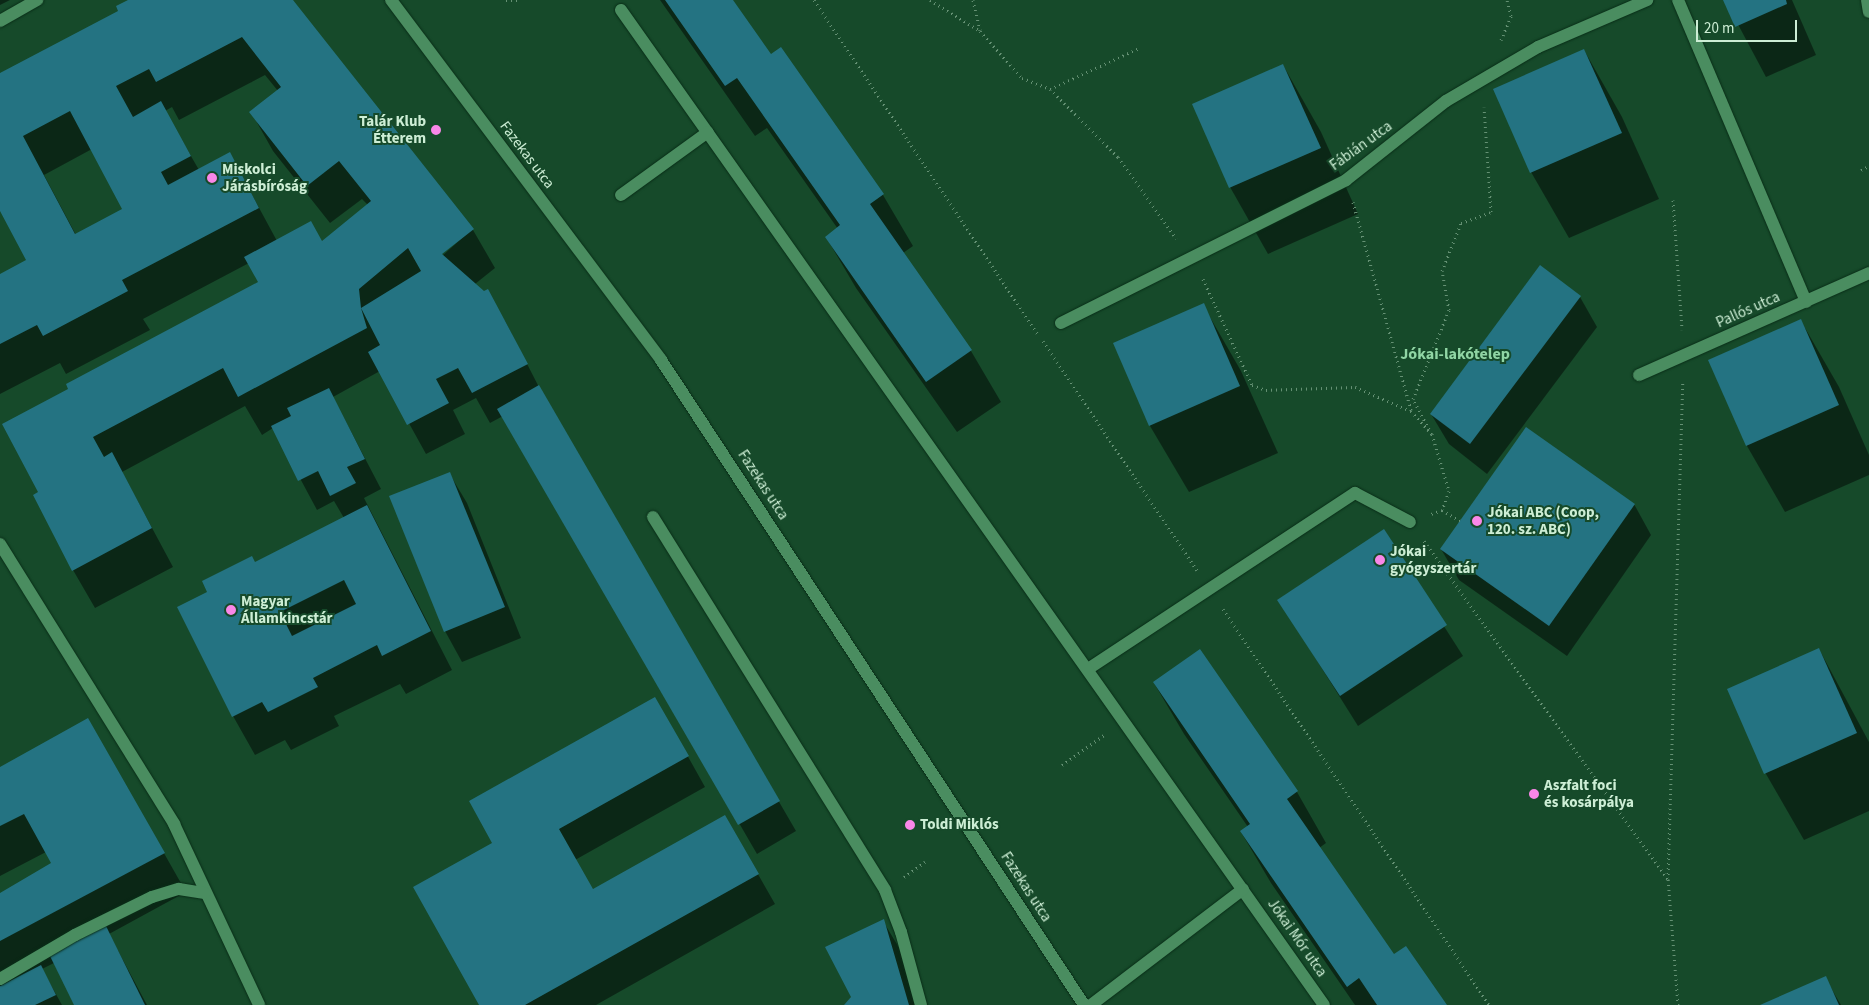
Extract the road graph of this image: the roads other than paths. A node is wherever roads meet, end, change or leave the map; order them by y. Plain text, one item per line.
1 (37, 0) edge
2 (391, 0) edge
3 (1647, 0) edge
4 (1678, 0) edge
5 (1867, 0) edge
6 (621, 10) dead end
7 (1869, 12) edge
8 (0, 20) edge
9 (708, 132) junction
10 (621, 195) dead end
11 (1869, 273) edge
12 (1806, 302) junction
13 (1062, 323) dead end
14 (1639, 375) dead end
15 (653, 517) dead end
16 (1410, 522) road end
17 (0, 544) edge
18 (1088, 669) junction
19 (1243, 889) junction
20 (206, 893) junction
21 (0, 979) edge
22 (259, 1005) edge
23 (921, 1005) edge
24 (1084, 1005) edge
25 (1091, 1005) edge
26 (1324, 1005) edge

1 - 8 street
2 - 24 street, Fazekas utca
3 - 13 street, Fábián utca
4 - 12 street
5 - 7 street
6 - 9 street
9 - 10 street
9 - 18 street
11 - 12 street, Pallós utca
12 - 14 street, Pallós utca
15 - 23 street
16 - 18 street
17 - 20 street
18 - 19 street
19 - 25 street
19 - 26 street, Jókai Mór utca
20 - 21 street
20 - 22 street

